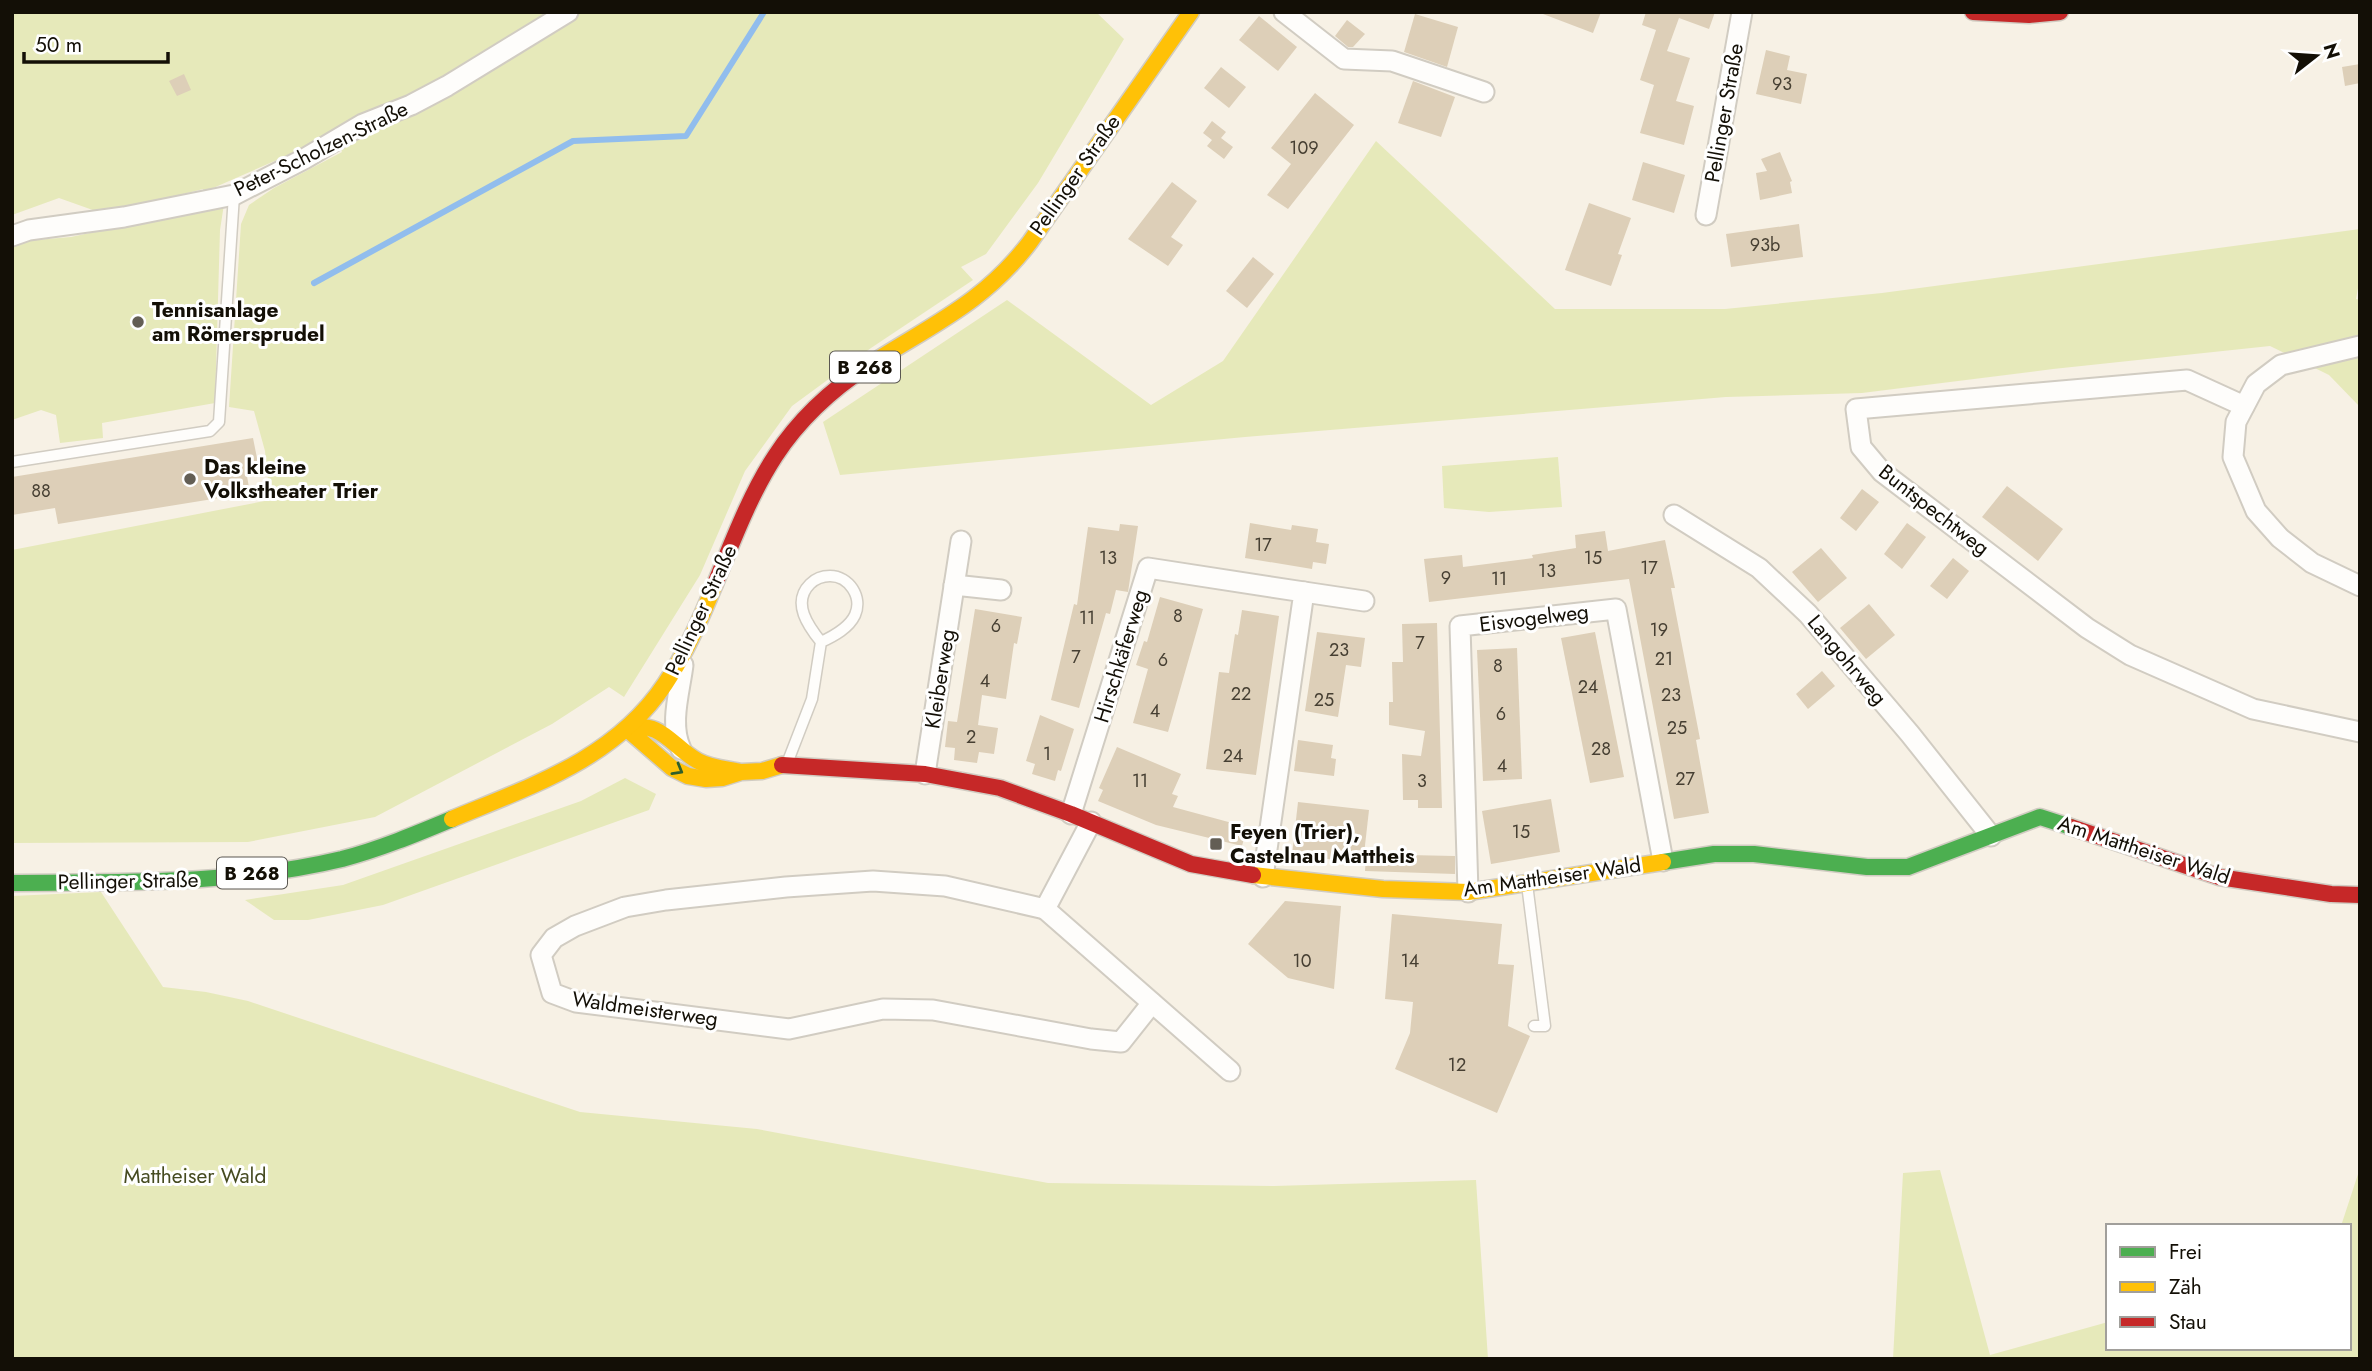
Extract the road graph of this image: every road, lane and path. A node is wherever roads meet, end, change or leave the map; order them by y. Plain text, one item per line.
1 (568, 12) edge
2 (1191, 12) edge
3 (1284, 12) edge
4 (1742, 12) edge
5 (1973, 12) edge
6 (2060, 12) edge
7 (1484, 92) dead end
8 (234, 195) junction
9 (1706, 215) dead end
10 (12, 236) edge
11 (2360, 346) edge
12 (2244, 406) junction
13 (12, 462) edge
14 (1674, 515) dead end
15 (961, 541) dead end
16 (954, 585) junction
17 (2360, 586) edge
18 (1001, 590) dead end
19 (1304, 592) junction
20 (1364, 601) dead end
21 (821, 642) junction
22 (685, 651) junction
23 (627, 729) junction
24 (2360, 732) edge
25 (681, 750) junction
26 (786, 764) junction
27 (741, 772) junction
28 (925, 774) junction
29 (1071, 814) junction
30 (1091, 822) junction
31 (1991, 836) junction
32 (1663, 861) junction
33 (1262, 877) junction
34 (12, 883) edge
35 (1527, 884) junction
36 (1468, 892) junction
37 (2360, 895) edge
38 (1045, 909) junction
39 (1152, 1003) junction
40 (1534, 1026) dead end
41 (1230, 1072) dead end

1 - 8 street, Peter-Scholzen-Straße
2 - 22 street, Pellinger Straße / B 268
3 - 7 street
4 - 9 street, Pellinger Straße
5 - 6 street
8 - 10 street, Peter-Scholzen-Straße
8 - 13 lane
11 - 12 street
12 - 17 street
12 - 24 street, Buntspechtweg
14 - 31 street, Langohrweg
15 - 16 street, Kleiberweg
16 - 18 street
16 - 28 street, Kleiberweg
19 - 20 street, Hirschkäferweg
19 - 29 street, Hirschkäferweg
19 - 33 street
21 - 21 lane
21 - 26 lane
22 - 23 street, Pellinger Straße / B 268
22 - 25 street
23 - 25 street, Am Mattheiser Wald
23 -> 27 street, Am Mattheiser Wald
23 - 34 street, Pellinger Straße / B 268
25 - 27 street, Am Mattheiser Wald
26 - 27 street, Am Mattheiser Wald
26 - 28 street, Am Mattheiser Wald
28 - 29 street, Am Mattheiser Wald
29 - 30 street, Am Mattheiser Wald
30 - 33 street, Am Mattheiser Wald
30 - 38 street
31 - 32 street, Am Mattheiser Wald
31 - 37 street, Am Mattheiser Wald
32 - 35 street, Am Mattheiser Wald
32 - 36 street, Eisvogelweg
33 - 36 street, Am Mattheiser Wald
35 - 36 street, Am Mattheiser Wald
35 - 40 lane
38 - 39 street, Waldmeisterweg
38 - 39 street, Waldmeisterweg
39 - 41 street, Waldmeisterweg

